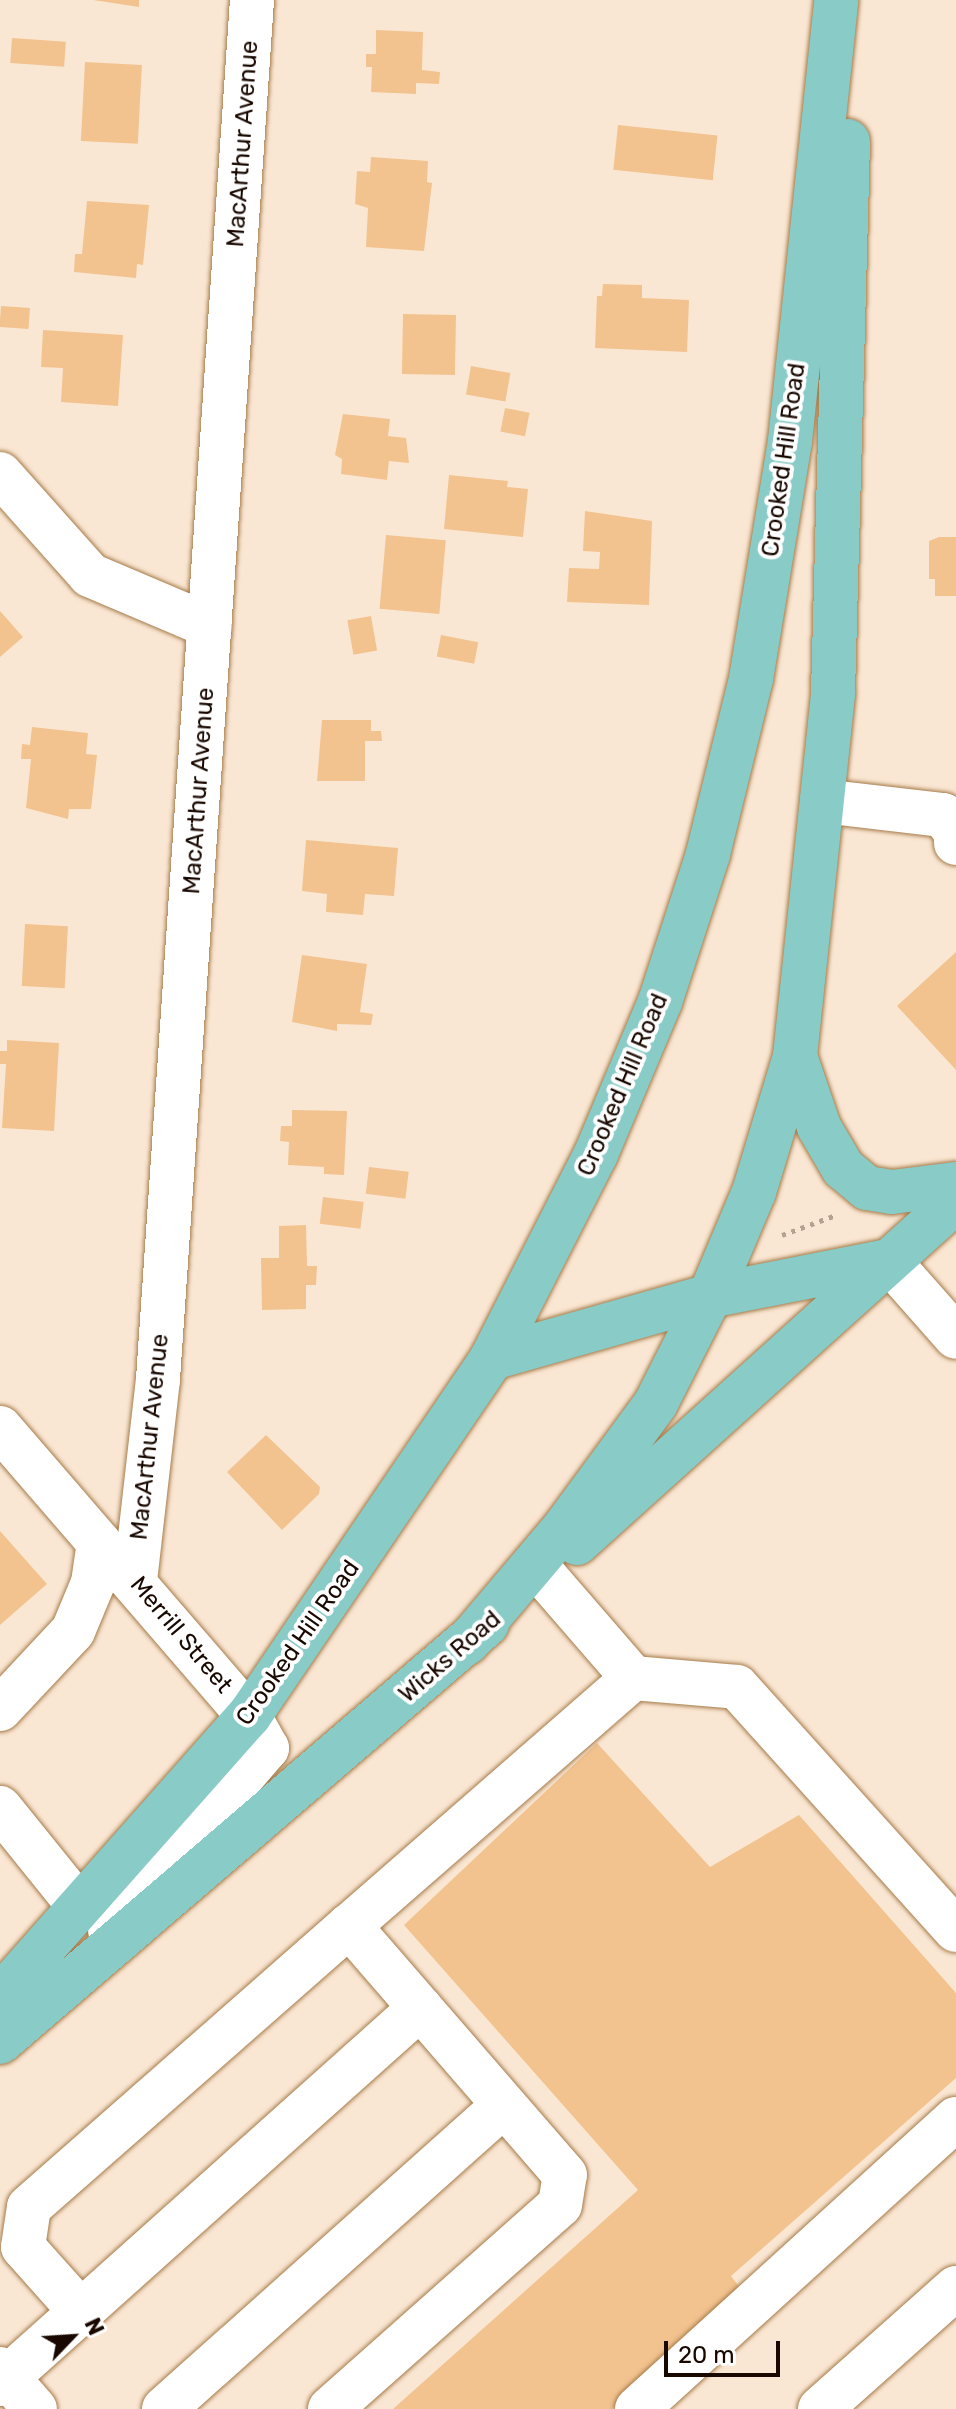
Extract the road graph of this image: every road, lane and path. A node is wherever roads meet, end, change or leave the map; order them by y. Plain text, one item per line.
1 (252, 0) edge
2 (836, 0) edge
3 (851, 0) edge
4 (0, 474) edge
5 (210, 626) junction
6 (822, 801) junction
7 (956, 843) edge
8 (795, 1056) junction
9 (956, 1184) edge
10 (956, 1201) edge
11 (841, 1214) dead end
12 (766, 1241) dead end
13 (889, 1261) junction
14 (710, 1296) junction
15 (956, 1337) edge
16 (492, 1358) junction
17 (0, 1428) edge
18 (99, 1542) junction
19 (543, 1574) junction
20 (135, 1581) junction
21 (467, 1643) junction
22 (633, 1678) junction
23 (0, 1709) edge
24 (249, 1716) junction
25 (0, 1808) edge
26 (80, 1907) junction
27 (349, 1926) junction
28 (956, 1930) edge
29 (56, 1995) junction
30 (0, 1997) edge
31 (420, 2008) junction
32 (0, 2042) edge
33 (504, 2105) junction
34 (956, 2119) edge
35 (956, 2288) edge
36 (81, 2312) junction
37 (11, 2385) edge
38 (164, 2409) edge
39 (330, 2409) edge
40 (637, 2409) edge
41 (821, 2409) edge

1 - 5 street, MacArthur Avenue
2 - 16 main road, Crooked Hill Road
3 - 6 main road, Crooked Hill Road
4 - 5 street
5 - 20 street, MacArthur Avenue
6 - 7 street
6 - 8 main road, Crooked Hill Road
8 - 9 main road
8 - 14 main road, Crooked Hill Road
10 - 13 main road, Wicks Road
11 - 12 path
13 - 14 main road
13 - 15 street
13 - 19 main road, Wicks Road
14 - 16 main road
14 - 21 main road, Crooked Hill Road
16 - 24 main road, Crooked Hill Road
17 - 18 street, Merrill Street
18 - 20 street, Merrill Street
18 - 23 street
19 - 21 main road, Wicks Road
19 - 22 street
20 - 24 street, Merrill Street
21 - 29 main road, Wicks Road
22 - 27 street
22 - 28 street
24 - 26 main road, Crooked Hill Road
24 - 29 street, Merrill Street
25 - 26 street
26 - 30 main road, Crooked Hill Road
27 - 31 street
27 - 36 street
29 - 32 main road, Wicks Road
31 - 33 street
31 - 36 street
33 - 38 street
33 - 39 street
34 - 40 street
35 - 41 street
36 - 37 street

